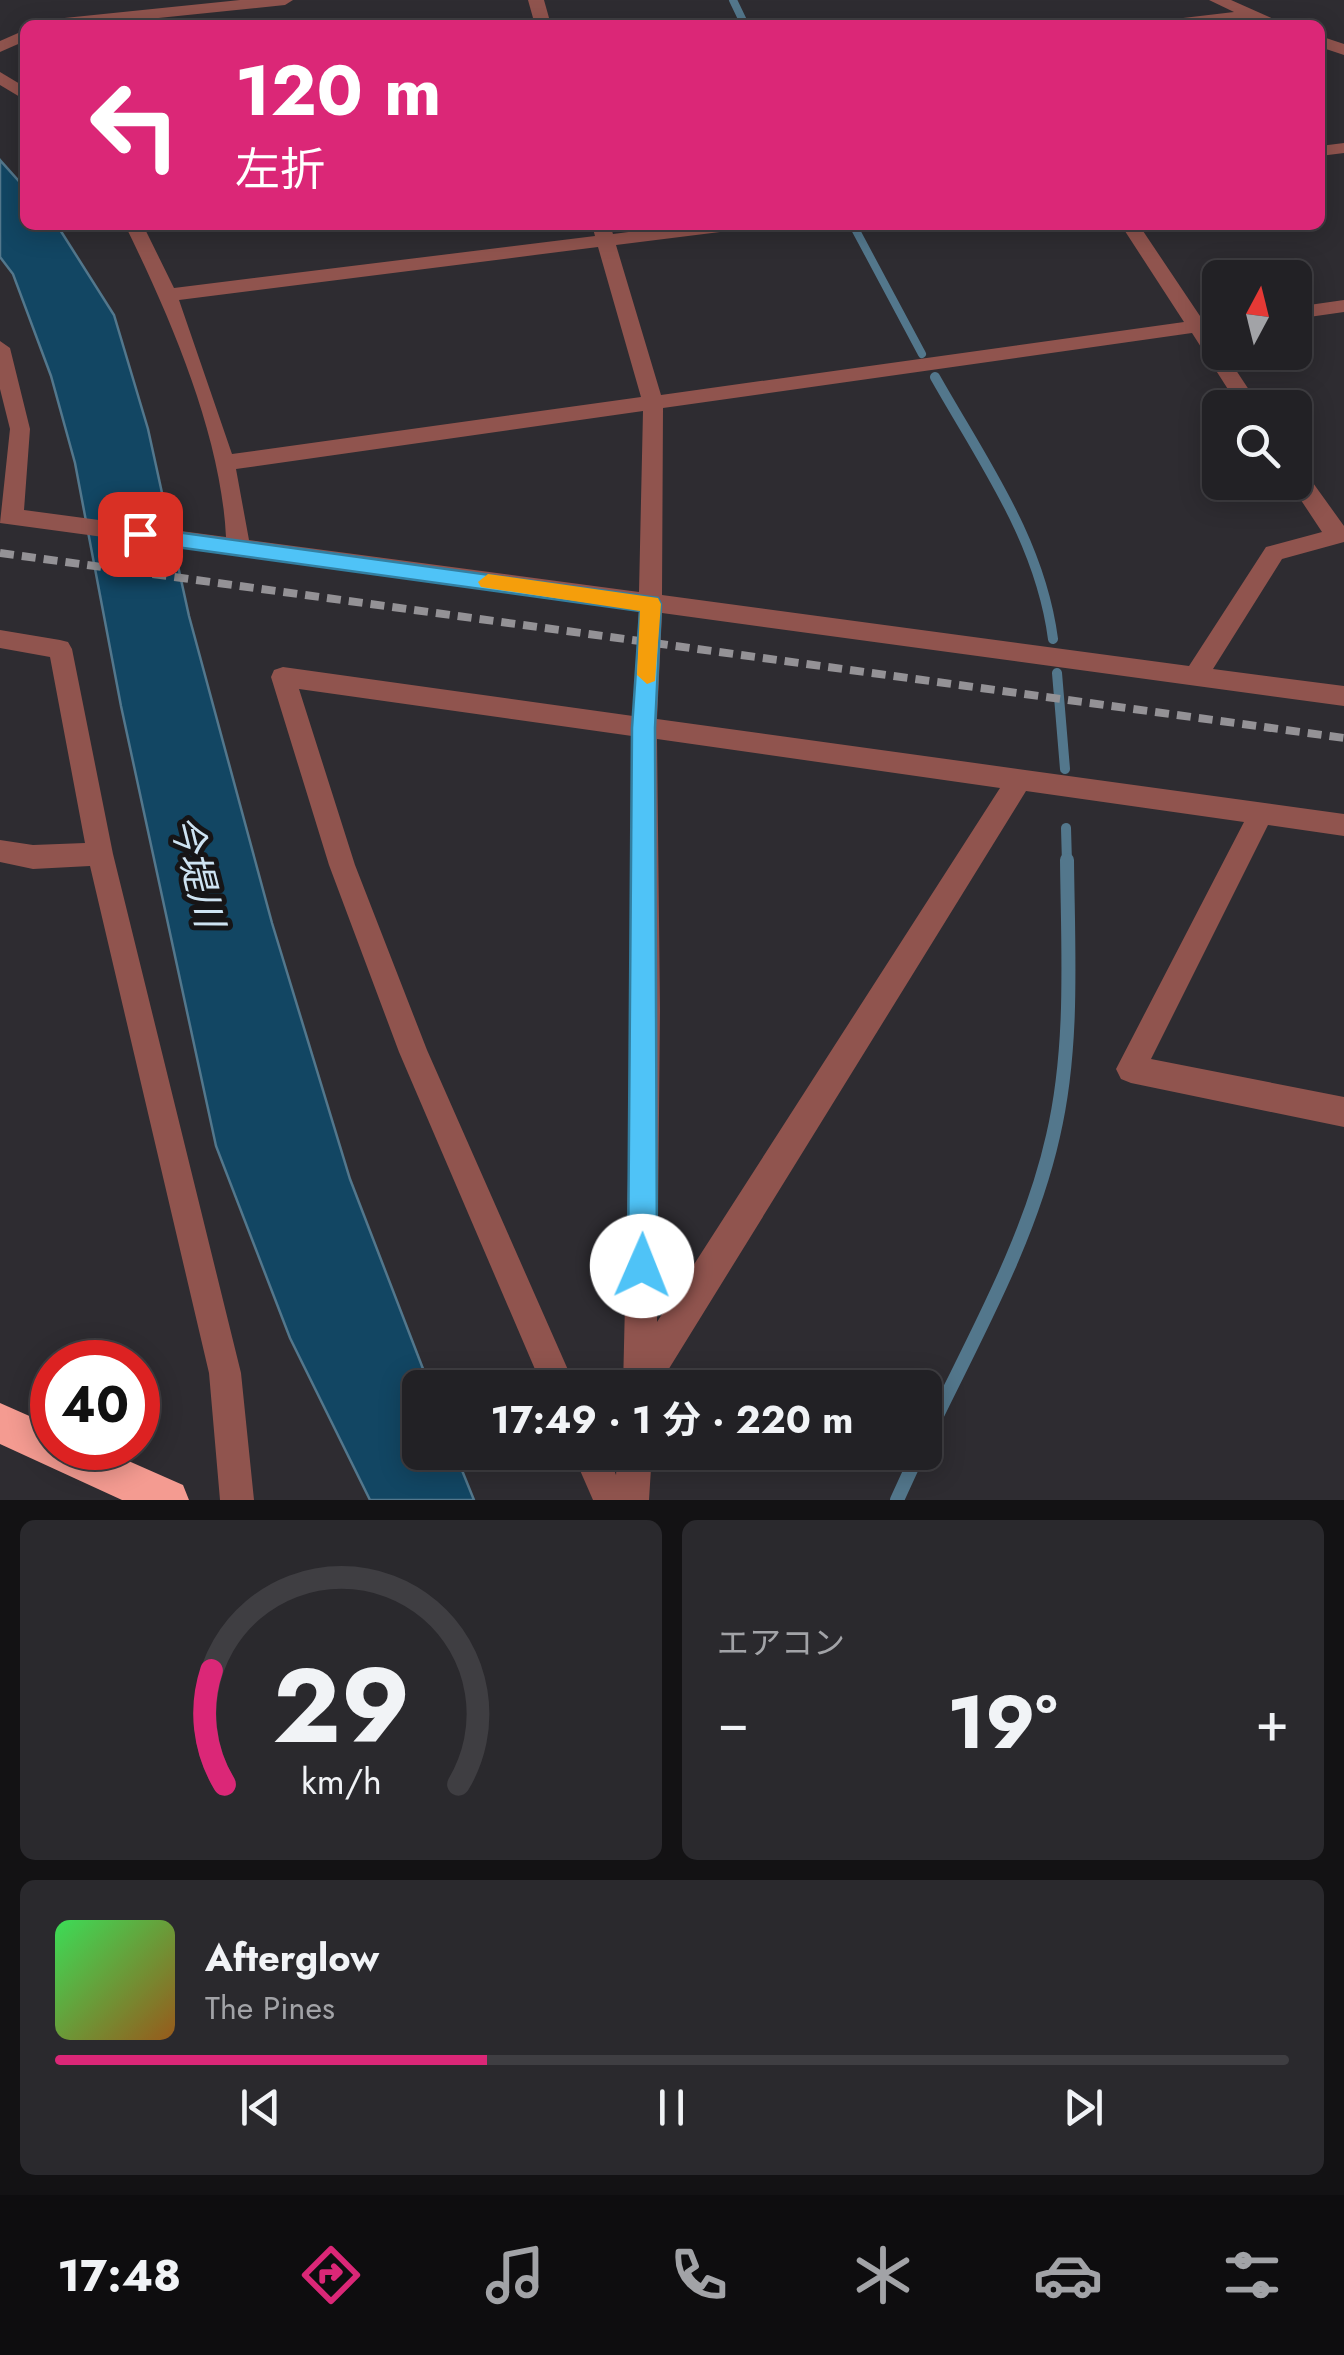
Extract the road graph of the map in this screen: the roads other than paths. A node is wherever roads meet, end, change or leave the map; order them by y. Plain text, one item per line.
1 (285, 0) edge
2 (1217, 0) edge
3 (1253, 15) junction
4 (57, 20) edge
5 (1210, 20) edge
6 (1266, 20) edge
7 (137, 230) edge
8 (650, 230) edge
9 (1133, 230) edge
10 (604, 233) edge
11 (170, 295) junction
12 (1344, 306) edge
13 (1312, 311) edge
14 (1202, 326) edge
15 (1197, 327) junction
16 (0, 348) edge
17 (1239, 390) edge
18 (653, 403) junction
19 (224, 463) junction
20 (1312, 497) edge
21 (7, 515) edge
22 (1340, 535) edge
23 (238, 547) junction
24 (651, 604) junction
25 (0, 639) edge
26 (1197, 674) junction
27 (1344, 696) edge
28 (644, 728) junction
29 (1019, 780) junction
30 (1261, 814) junction
31 (1344, 826) edge
32 (0, 851) edge
33 (100, 854) junction
34 (1344, 1112) edge
35 (552, 1370) edge
36 (640, 1370) edge
37 (648, 1370) edge
38 (0, 1423) edge
39 (597, 1470) edge
40 (634, 1470) edge
41 (168, 1500) edge
42 (237, 1500) edge
43 (610, 1500) edge
44 (632, 1500) edge

1 - 4 street
2 - 3 street
3 - 5 street
3 - 6 street
7 - 11 street
8 - 10 street
9 - 15 street
10 - 11 street
10 - 18 street
11 - 19 street
12 - 13 street
14 - 15 street
15 - 17 street
15 - 18 street
16 - 21 street
18 - 19 street
18 - 24 street
19 - 23 street
20 - 22 street
21 - 23 street
22 - 26 street
23 - 24 street
24 - 26 street
24 - 28 street
25 - 33 street
26 - 27 street
28 - 29 street
28 - 35 street
28 - 36 street
29 - 30 street
29 - 37 street
30 - 31 street
30 - 34 street
32 - 33 street
33 - 42 street
38 - 41 highway
39 - 43 street
40 - 44 street

